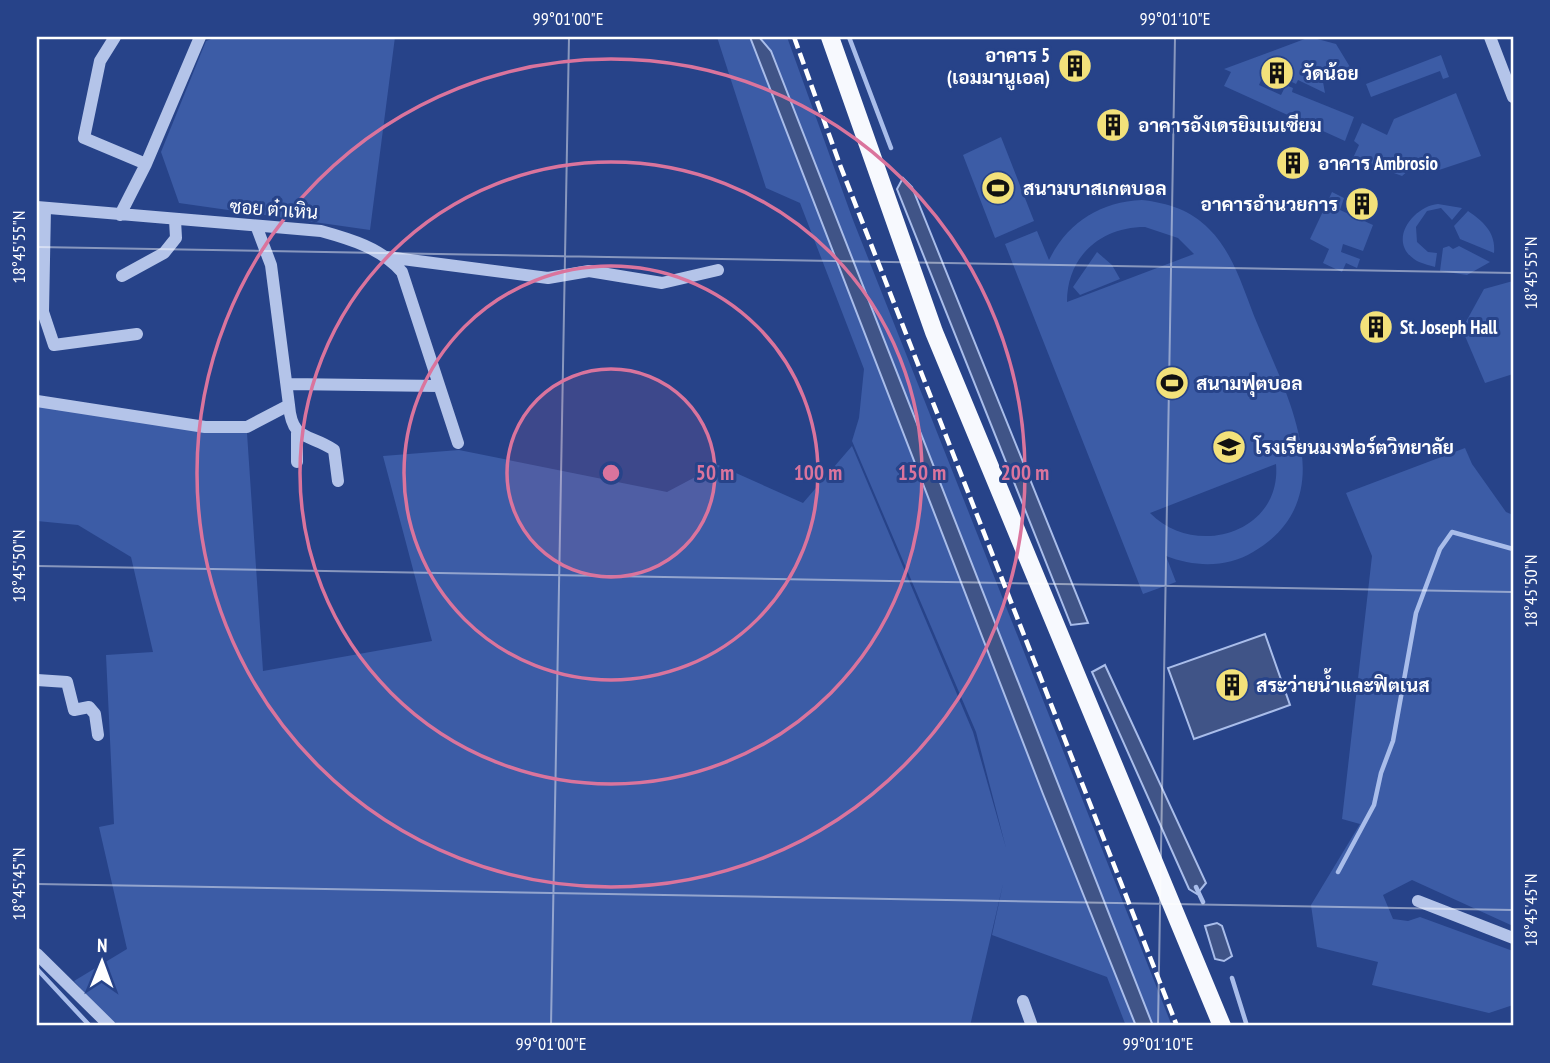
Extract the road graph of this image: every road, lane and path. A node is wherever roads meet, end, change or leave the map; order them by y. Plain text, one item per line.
1 (115, 37) edge
2 (199, 37) edge
3 (830, 37) edge
4 (1492, 37) edge
5 (1513, 97) edge
6 (146, 164) junction
7 (41, 207) edge
8 (120, 215) junction
9 (175, 220) junction
10 (257, 228) junction
11 (383, 256) junction
12 (718, 270) dead end
13 (121, 276) dead end
14 (137, 334) dead end
15 (288, 384) junction
16 (439, 386) junction
17 (37, 401) edge
18 (289, 405) junction
19 (298, 433) junction
20 (458, 443) dead end
21 (297, 462) dead end
22 (338, 481) dead end
23 (37, 680) edge
24 (98, 735) dead end
25 (1418, 901) dead end
26 (1513, 938) edge
27 (37, 954) edge
28 (1023, 1001) dead end
29 (110, 1026) edge
30 (1032, 1026) edge
31 (1222, 1026) edge

1 - 6 street
2 - 6 street
3 - 31 main road
4 - 5 street
6 - 8 street
7 - 8 street, ซอย ต๋าเหิน
7 - 14 street
8 - 9 street, ซอย ต๋าเหิน
9 - 10 street, ซอย ต๋าเหิน
9 - 13 street
10 - 11 street, ซอย ต๋าเหิน
10 - 15 street
11 - 12 street
11 - 16 street, ซอย ต๋าเหิน
15 - 16 street
15 - 18 street
16 - 20 street, ซอย ต๋าเหิน
17 - 18 street
18 - 19 street
19 - 21 street
19 - 22 street
23 - 24 street
25 - 26 street
27 - 29 street
28 - 30 street

